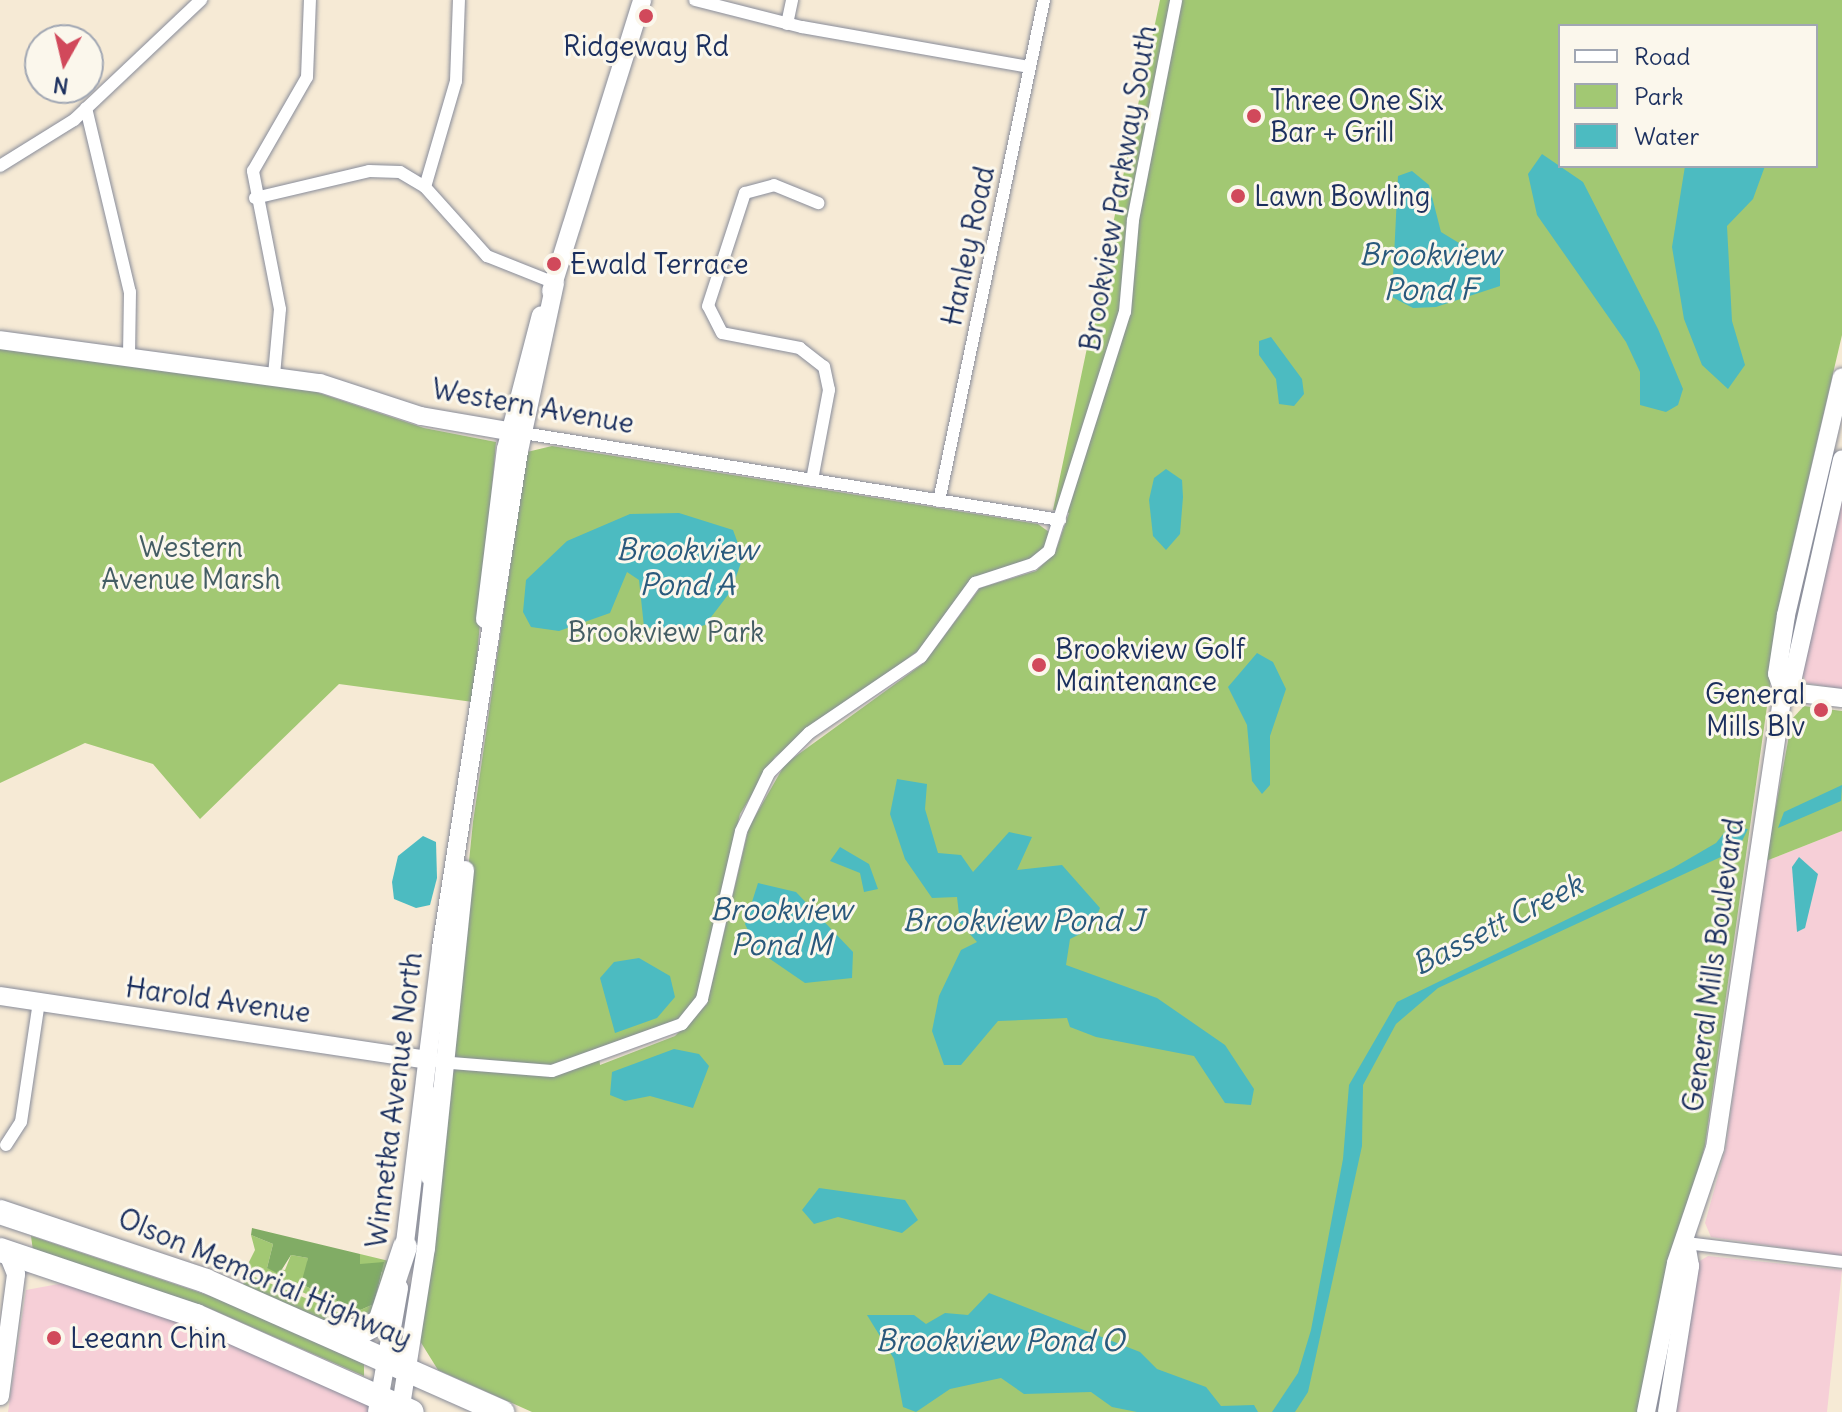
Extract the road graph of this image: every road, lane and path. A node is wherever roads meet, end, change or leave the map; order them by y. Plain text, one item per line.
1 (201, 0) edge
2 (310, 0) edge
3 (459, 0) edge
4 (642, 0) edge
5 (695, 0) edge
6 (792, 0) edge
7 (1044, 0) edge
8 (1176, 0) edge
9 (787, 24) junction
10 (1029, 67) junction
11 (86, 108) junction
12 (0, 166) edge
13 (425, 187) junction
14 (255, 198) junction
15 (818, 203) dead end
16 (555, 283) junction
17 (0, 340) edge
18 (129, 355) junction
19 (274, 375) junction
20 (1842, 377) edge
21 (516, 432) junction
22 (1842, 459) edge
23 (812, 480) junction
24 (939, 501) junction
25 (1060, 520) junction
26 (1783, 691) junction
27 (1842, 698) edge
28 (0, 996) edge
29 (39, 1002) junction
30 (436, 1061) junction
31 (6, 1145) dead end
32 (7, 1214) edge
33 (1686, 1243) junction
34 (405, 1247) junction
35 (2, 1255) edge
36 (1842, 1262) edge
37 (318, 1329) junction
38 (398, 1366) junction
39 (0, 1396) edge
40 (394, 1408) edge
41 (502, 1412) edge
42 (1646, 1412) edge
43 (1667, 1412) edge

1 - 11 street
2 - 14 street
3 - 13 street
4 - 16 street, Winnetka Avenue North
5 - 9 street
6 - 9 street
7 - 10 street, Hanley Road
8 - 25 street, Brookview Parkway South
9 - 10 street
10 - 24 street, Hanley Road
11 - 12 street
11 - 18 street
13 - 14 street
13 - 16 street
14 - 19 street
15 - 23 street
16 - 21 street, Winnetka Avenue North
17 - 18 street, Western Avenue
18 - 19 street, Western Avenue
19 - 21 street, Western Avenue
20 - 26 street, General Mills Boulevard
21 - 23 street, Western Avenue
21 - 30 street, Winnetka Avenue North
22 - 26 street, General Mills Boulevard
23 - 24 street, Western Avenue
24 - 25 street, Western Avenue
25 - 30 street, Brookview Parkway South
26 - 27 street
26 - 33 street, General Mills Boulevard
28 - 29 street, Harold Avenue
29 - 30 street, Harold Avenue
29 - 31 street
30 - 34 street, Winnetka Avenue North
30 - 38 street, Winnetka Avenue North
32 - 35 street
32 - 37 highway, Olson Memorial Highway
33 - 36 street
33 - 42 street, General Mills Boulevard
33 - 43 street, General Mills Boulevard
34 - 37 highway
34 - 38 street, Winnetka Avenue North
35 - 39 street
35 - 40 highway
37 - 38 highway, Olson Memorial Highway
38 - 40 street, Winnetka Avenue North
38 - 41 highway, Olson Memorial Highway

